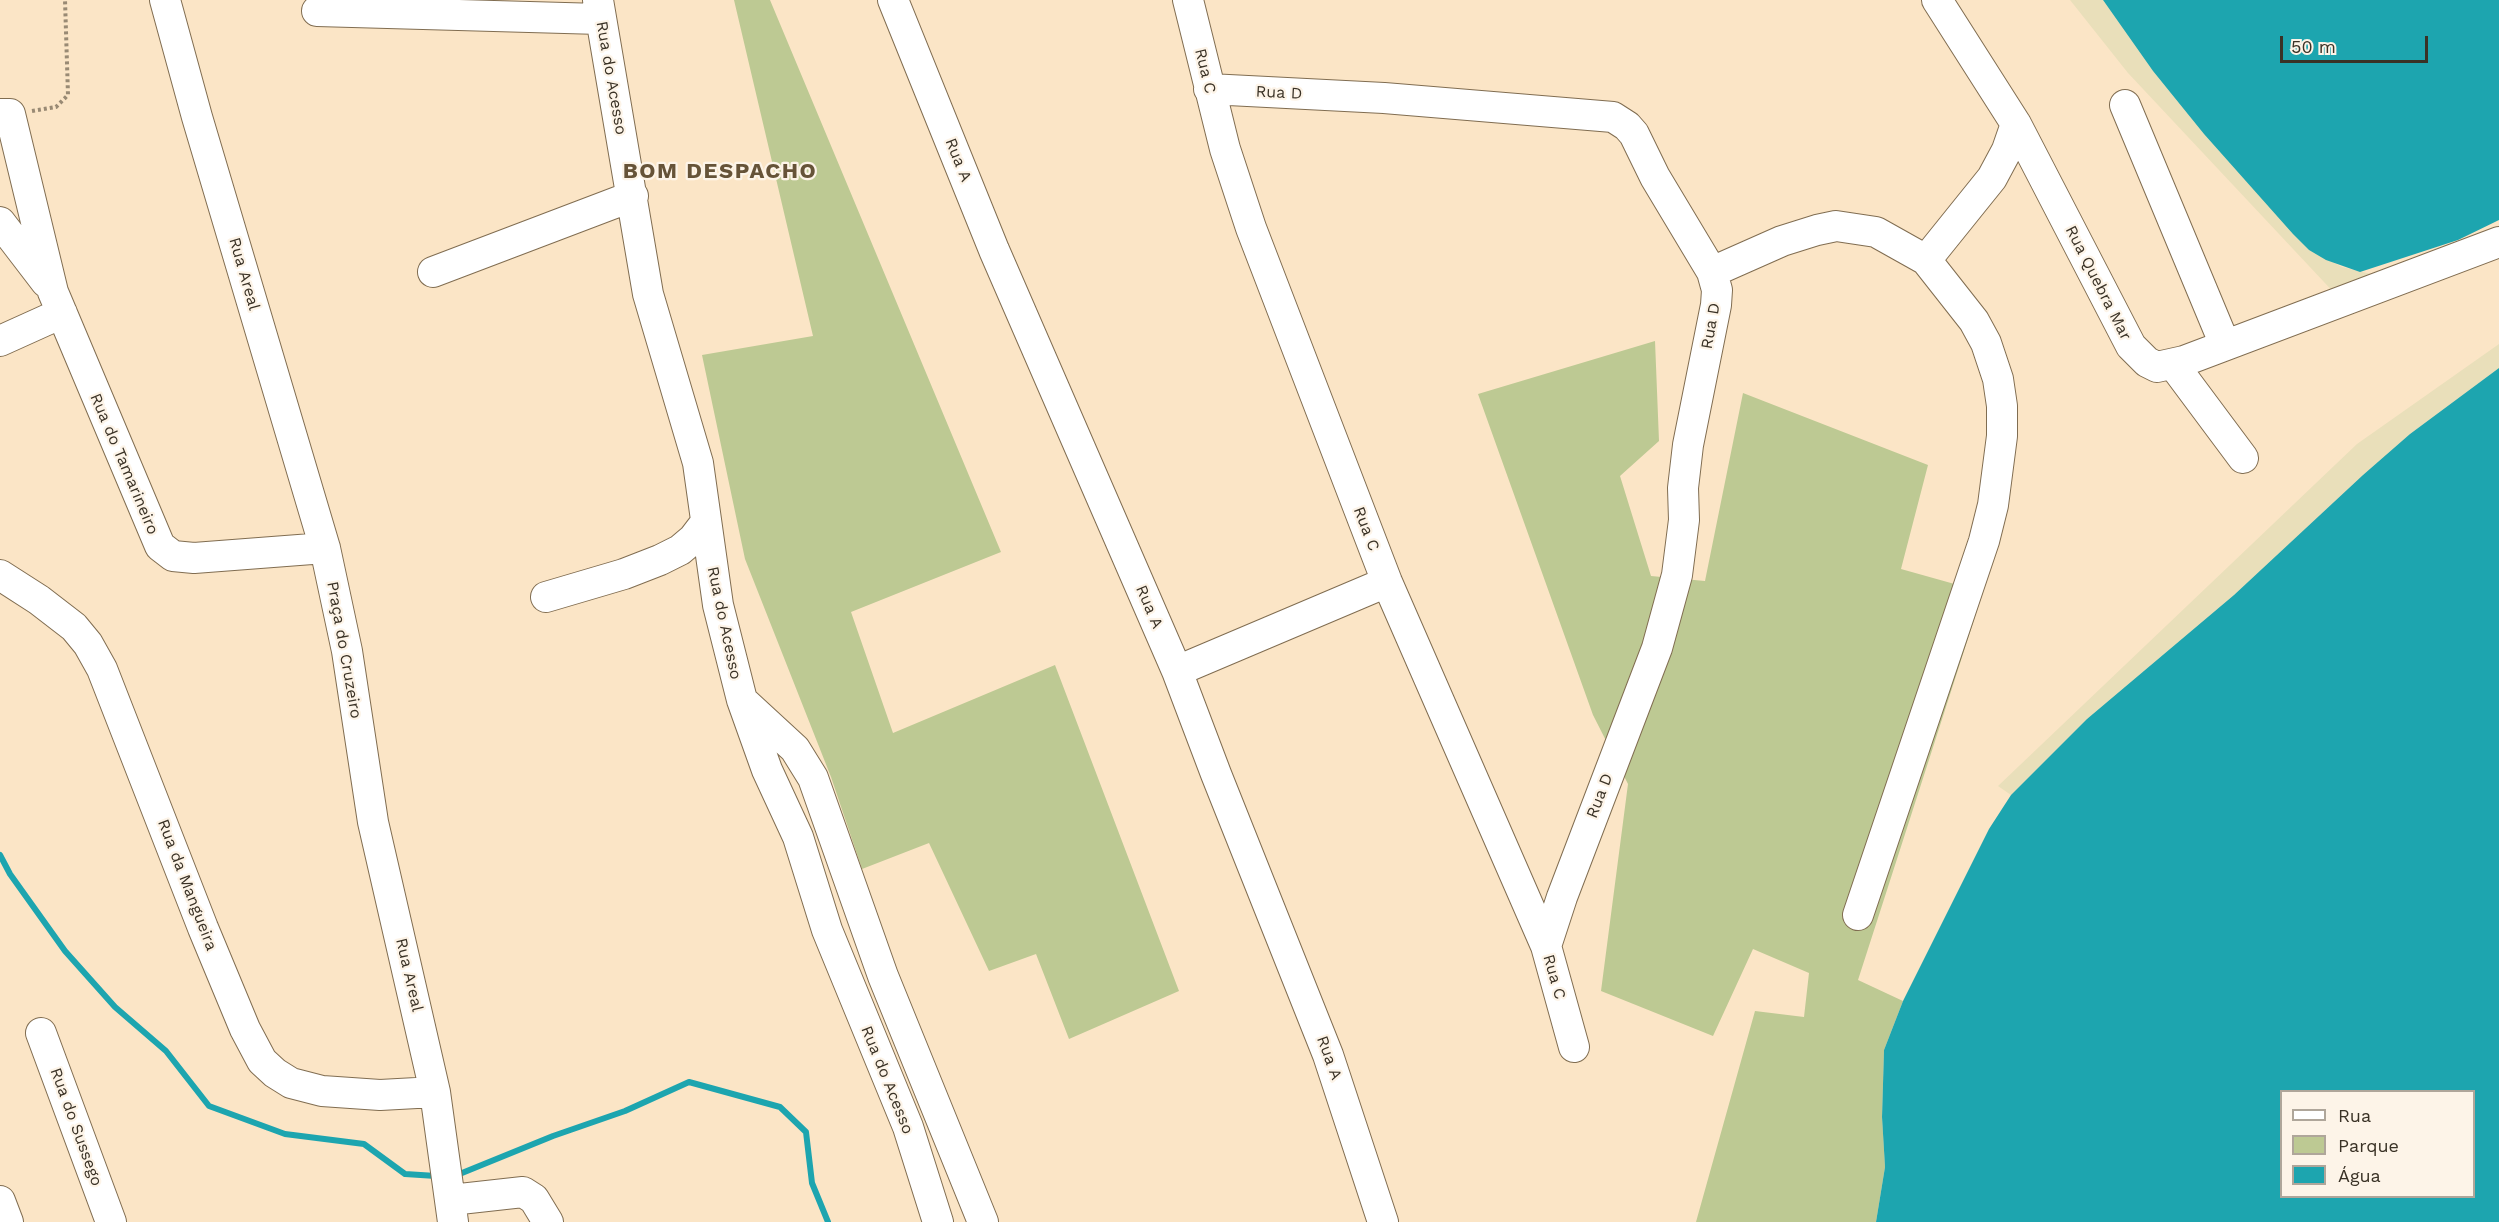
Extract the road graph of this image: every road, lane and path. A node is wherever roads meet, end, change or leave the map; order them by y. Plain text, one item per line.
1 (65, 0) edge
2 (165, 0) edge
3 (893, 0) edge
4 (1188, 0) edge
5 (1937, 0) edge
6 (599, 9) edge
7 (317, 11) dead end
8 (1209, 89) junction
9 (2125, 105) dead end
10 (5, 114) edge
11 (2016, 124) junction
12 (633, 196) junction
13 (0, 222) edge
14 (2499, 242) edge
15 (1926, 260) junction
16 (433, 272) dead end
17 (1712, 272) junction
18 (57, 302) junction
19 (0, 341) edge
20 (2225, 345) junction
21 (2173, 364) junction
22 (2243, 458) dead end
23 (706, 522) junction
24 (325, 548) junction
25 (0, 575) edge
26 (1387, 582) junction
27 (546, 597) dead end
28 (1177, 671) junction
29 (742, 700) junction
30 (362, 752) joint
31 (1858, 915) dead end
32 (1546, 946) junction
33 (892, 999) junction
34 (860, 1012) junction
35 (41, 1033) dead end
36 (1574, 1047) dead end
37 (435, 1092) junction
38 (0, 1201) edge
39 (452, 1211) edge
40 (8, 1222) edge
41 (111, 1222) edge
42 (548, 1222) edge
43 (938, 1222) edge
44 (983, 1222) edge
45 (1383, 1222) edge

1 - 10 path
2 - 24 street, Rua Areal
3 - 28 street, Rua A
4 - 8 street, Rua C
5 - 11 street, Rua Quebra Mar
6 - 7 street
6 - 12 street, Rua do Acesso
8 - 17 street, Rua D
8 - 26 street, Rua C
9 - 20 street
10 - 18 street, Rua do Tamarineiro
11 - 15 street
11 - 21 street, Rua Quebra Mar
12 - 16 street
12 - 23 street, Rua do Acesso
13 - 18 street, Rua do Tamarineiro
14 - 20 street, Rua Quebra Mar
15 - 17 street
15 - 31 street
17 - 32 street, Rua D
18 - 19 street
18 - 24 street, Rua do Tamarineiro
20 - 21 street, Rua Quebra Mar
21 - 22 street
23 - 27 street
23 - 29 street, Rua do Acesso
24 - 30 street, Praça do Cruzeiro
25 - 37 street, Rua da Mangueira
26 - 28 street
26 - 32 street, Rua C
28 - 45 street, Rua A
29 - 33 street
29 - 34 street, Rua do Acesso
30 - 37 street, Rua Areal
32 - 36 street, Rua C
33 - 34 street
33 - 44 street
34 - 43 street, Rua do Acesso
35 - 41 street, Rua do Sussego
37 - 39 street, Rua Areal
38 - 40 street
39 - 42 street

